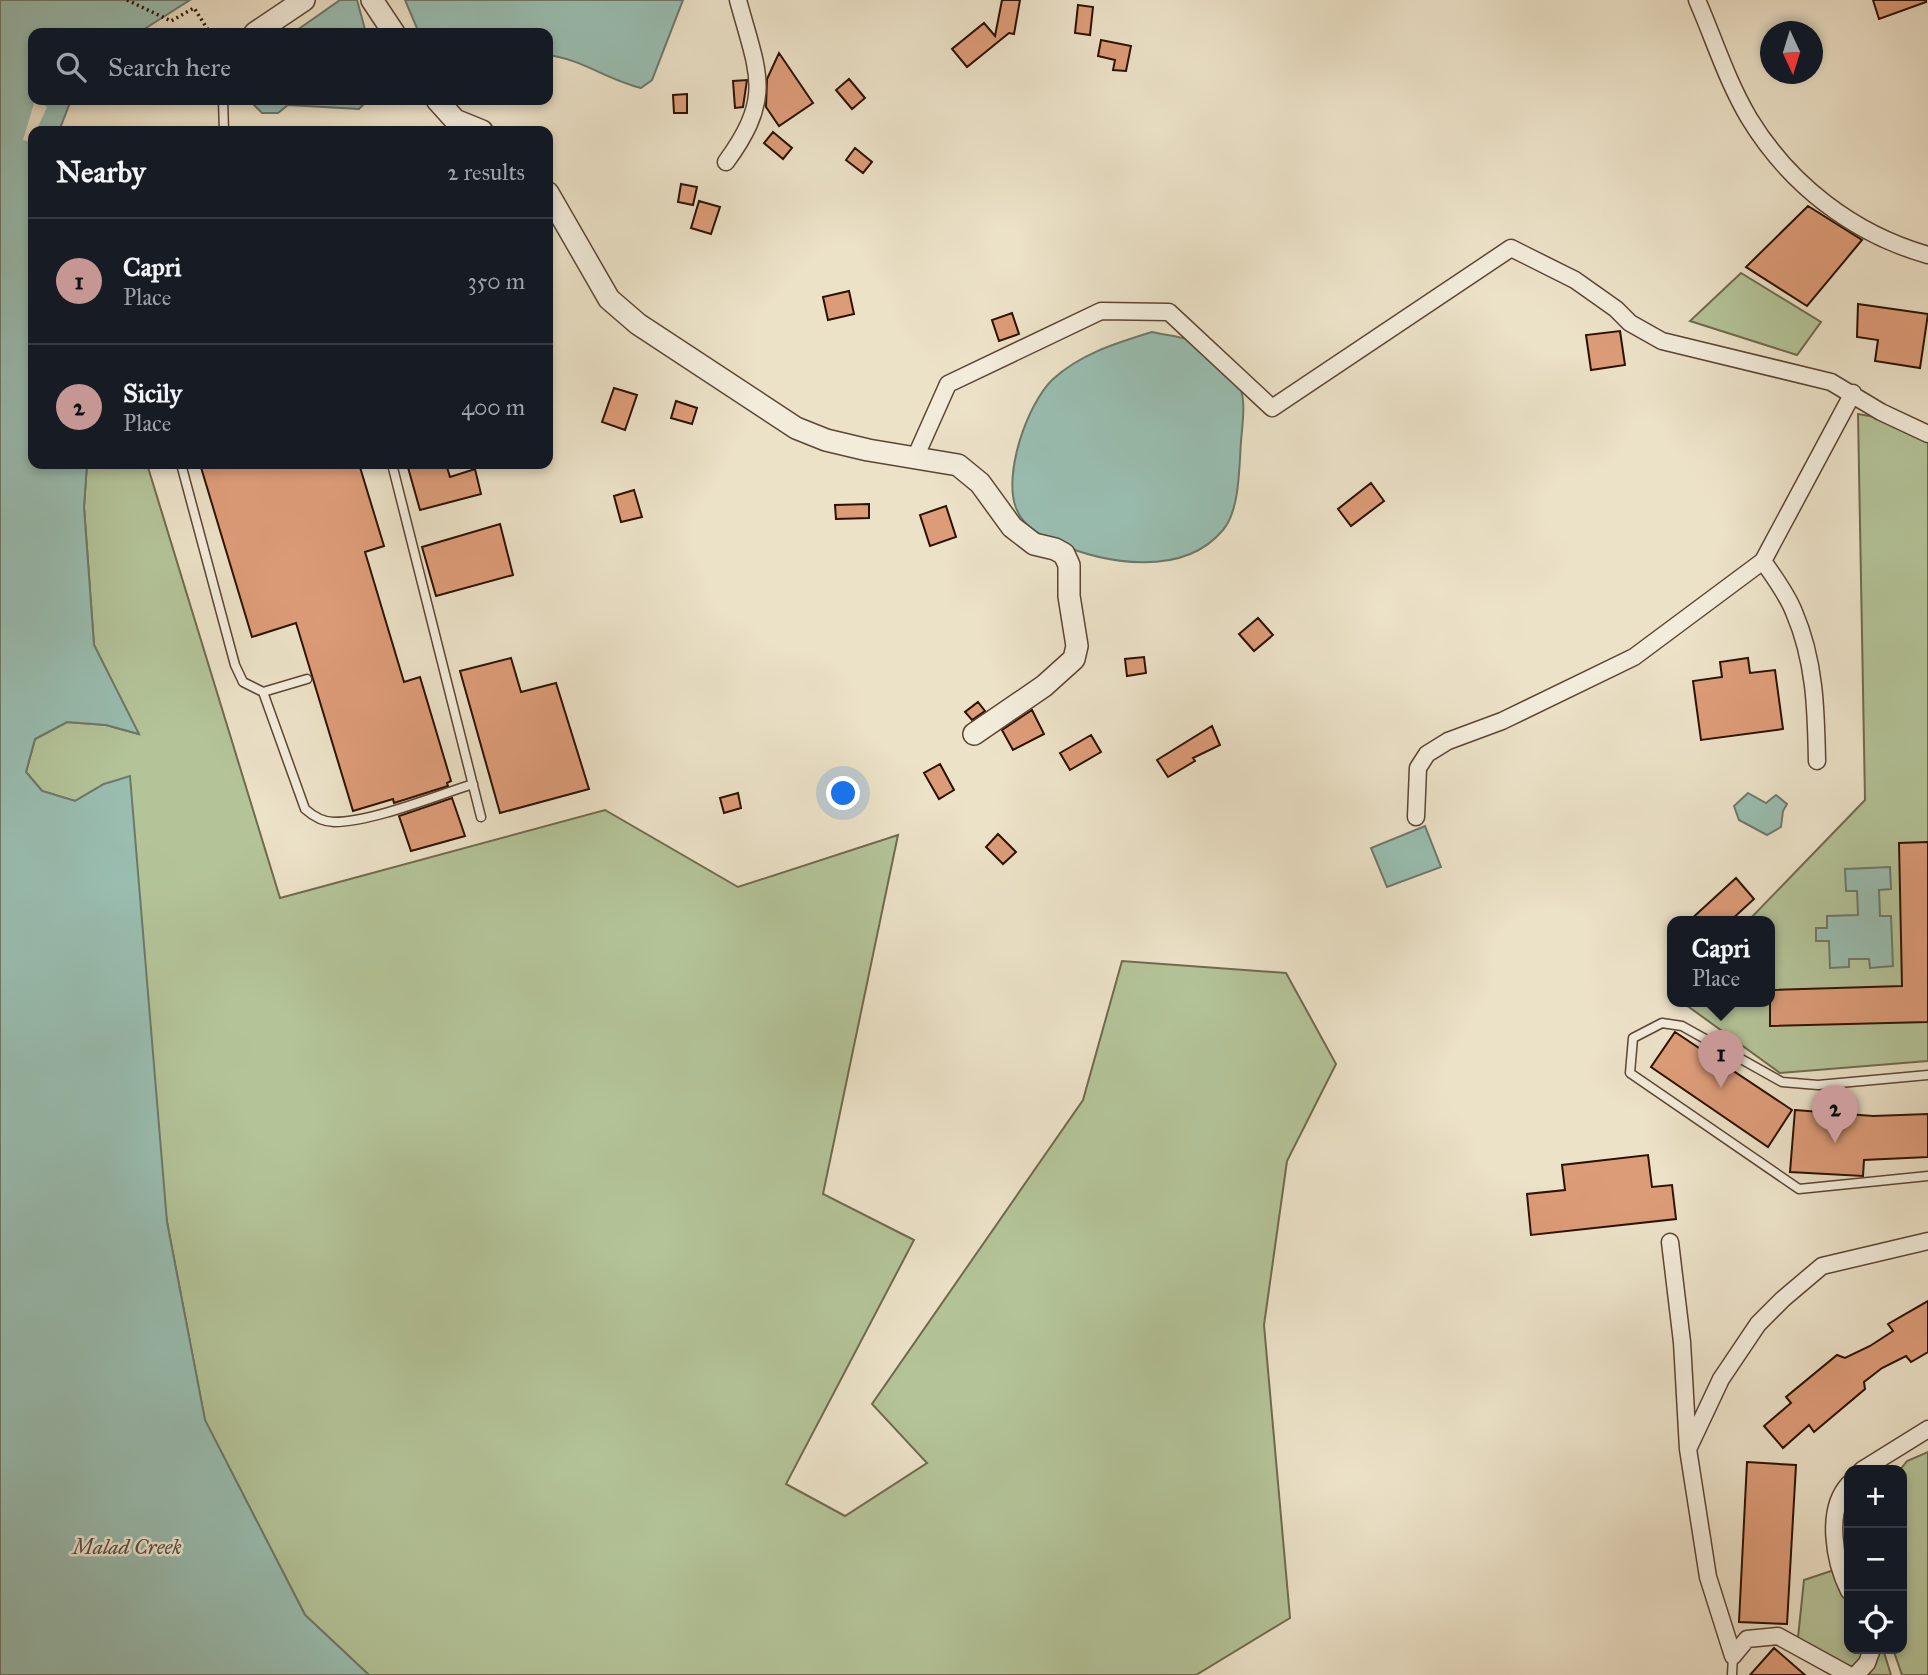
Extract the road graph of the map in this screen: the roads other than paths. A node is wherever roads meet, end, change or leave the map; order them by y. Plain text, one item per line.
1 (304, 0) edge
2 (372, 0) edge
3 (738, 0) edge
4 (1697, 0) edge
5 (262, 28) edge
6 (391, 28) edge
7 (223, 105) edge
8 (442, 105) edge
9 (224, 126) edge
10 (470, 126) edge
11 (726, 162) dead end
12 (553, 202) edge
13 (1928, 255) edge
14 (1853, 393) junction
15 (1928, 434) edge
16 (915, 458) junction
17 (182, 469) edge
18 (393, 469) edge
19 (1763, 561) junction
20 (307, 678) dead end
21 (263, 692) junction
22 (974, 734) dead end
23 (1817, 761) dead end
24 (473, 784) junction
25 (481, 817) dead end
26 (1416, 817) dead end
27 (1928, 1076) edge
28 (1928, 1177) edge
29 (1928, 1241) edge
30 (1670, 1242) dead end
31 (1928, 1429) edge
32 (1688, 1449) junction
33 (1869, 1465) edge
34 (1844, 1490) edge
35 (1844, 1575) edge
36 (1870, 1654) edge
37 (1733, 1656) junction
38 (1732, 1675) edge
39 (1849, 1675) edge
40 (1856, 1675) edge

1 - 5 street
2 - 6 street
3 - 11 street
4 - 13 street
7 - 9 lane
8 - 10 street
12 - 16 street
14 - 15 street
14 - 16 street
14 - 19 street
16 - 22 street
17 - 21 lane
18 - 24 lane
19 - 23 street
19 - 26 street
20 - 21 lane
21 - 24 lane
24 - 25 lane
27 - 28 lane
29 - 32 street
30 - 32 street
31 - 33 street
32 - 37 street
34 - 35 street
36 - 40 street
37 - 38 lane
37 - 39 street

